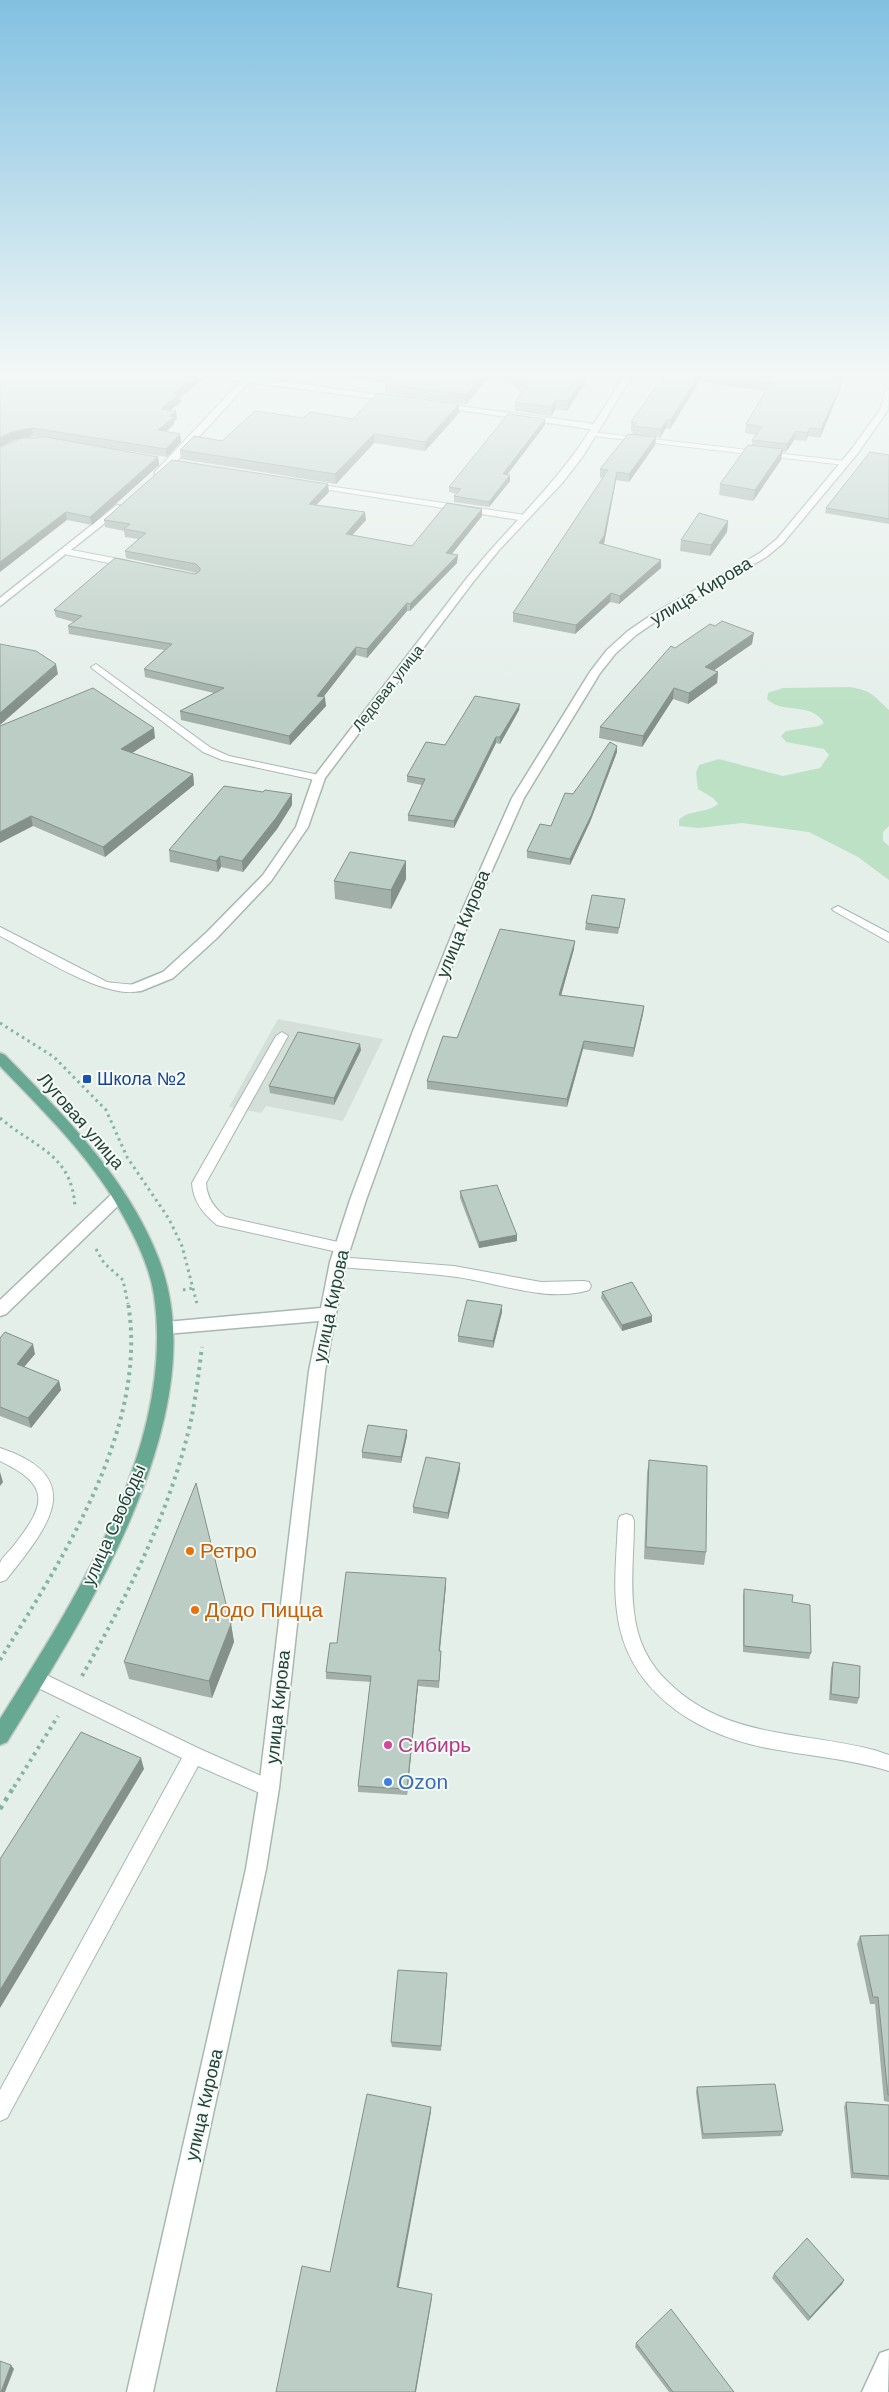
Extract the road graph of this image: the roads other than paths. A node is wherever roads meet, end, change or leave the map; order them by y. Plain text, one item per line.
1 (298, 483) edge
2 (558, 483) edge
3 (829, 483) edge
4 (125, 504) edge
5 (525, 518) junction
6 (67, 552) junction
7 (141, 566) edge
8 (0, 603) edge
9 (96, 667) dead end
10 (318, 778) junction
11 (838, 909) dead end
12 (0, 931) edge
13 (889, 938) edge
14 (136, 988) joint
15 (282, 1036) dead end
16 (0, 1058) edge
17 (119, 1196) junction
18 (340, 1255) junction
19 (584, 1286) dead end
20 (162, 1294) joint
21 (0, 1310) edge
22 (326, 1314) junction
23 (166, 1328) junction
24 (0, 1454) edge
25 (626, 1521) dead end
26 (0, 1575) edge
27 (36, 1678) junction
28 (0, 1736) edge
29 (194, 1755) junction
30 (889, 1763) edge
31 (269, 1788) junction
32 (0, 2111) edge
33 (889, 2362) edge
34 (140, 2392) edge
35 (875, 2392) edge

1 - 5 lane
2 - 5 street, Ледовая улица
3 - 18 street, улица Кирова
4 - 6 street
5 - 10 street, Ледовая улица
6 - 7 lane
6 - 8 street
9 - 10 lane
10 - 14 street, Ледовая улица
11 - 13 lane
12 - 14 lane
15 - 18 lane
16 - 17 main road, Луговая улица
17 - 20 main road, Луговая улица
17 - 21 street
18 - 19 lane
18 - 22 street, улица Кирова
20 - 23 main road, улица Свободы
22 - 23 street
22 - 31 street, улица Кирова
23 - 27 main road, улица Свободы
24 - 26 lane
25 - 30 lane
27 - 28 main road, улица Свободы
27 - 29 lane
29 - 31 lane
29 - 32 lane
31 - 34 street, улица Кирова
33 - 35 street

